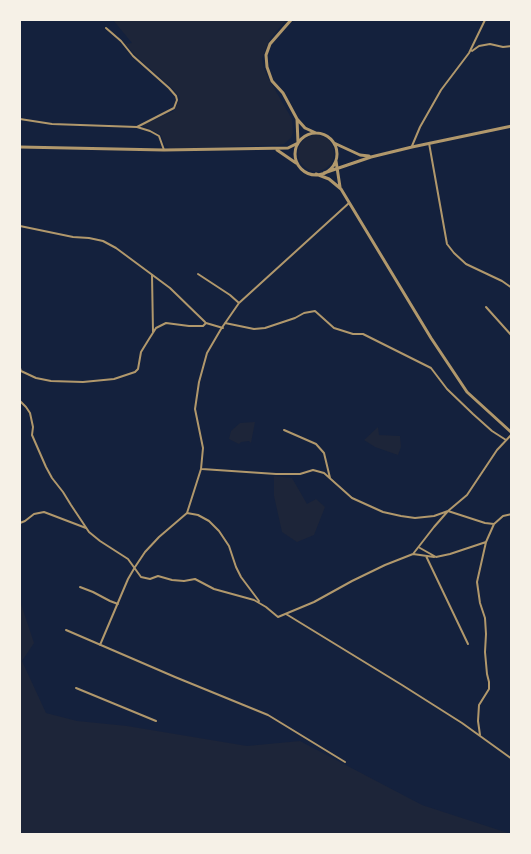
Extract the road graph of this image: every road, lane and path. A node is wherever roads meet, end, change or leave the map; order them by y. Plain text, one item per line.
1 (291, 20) edge
2 (485, 20) edge
3 (106, 27) dead end
4 (512, 46) edge
5 (469, 53) junction
6 (20, 119) edge
7 (297, 119) junction
8 (512, 126) edge
9 (137, 127) junction
10 (316, 133) junction
11 (334, 142) junction
12 (298, 143) junction
13 (429, 143) junction
14 (20, 147) edge
15 (412, 147) junction
16 (275, 149) junction
17 (164, 150) junction
18 (371, 157) junction
19 (336, 159) junction
20 (298, 164) junction
21 (337, 169) junction
22 (324, 173) junction
23 (316, 174) junction
24 (341, 189) junction
25 (349, 203) junction
26 (20, 226) edge
27 (198, 274) dead end
28 (152, 275) junction
29 (512, 288) edge
30 (239, 303) junction
31 (486, 307) dead end
32 (206, 323) junction
33 (225, 323) junction
34 (223, 328) junction
35 (153, 332) junction
36 (512, 336) edge
37 (20, 368) edge
38 (20, 401) edge
39 (285, 430) dead end
40 (512, 434) edge
41 (506, 440) junction
42 (201, 469) junction
43 (330, 478) junction
44 (448, 511) junction
45 (187, 513) junction
46 (512, 514) edge
47 (20, 523) edge
48 (494, 524) junction
49 (87, 529) junction
50 (486, 542) junction
51 (419, 547) junction
52 (413, 554) junction
53 (426, 555) junction
54 (436, 557) junction
55 (135, 567) junction
56 (81, 587) dead end
57 (118, 604) junction
58 (262, 604) junction
59 (286, 614) junction
60 (66, 630) dead end
61 (468, 644) dead end
62 (100, 645) junction
63 (76, 688) dead end
64 (156, 721) dead end
65 (480, 737) junction
66 (512, 759) edge
67 (345, 762) dead end

1 - 7 street
2 - 5 street
3 - 9 street
4 - 5 street
5 - 15 street
6 - 9 street
7 - 10 street
7 - 12 street
8 - 13 street
9 - 17 street
10 - 11 street
10 - 12 street
11 - 18 street
11 - 19 street
12 - 16 street
12 - 20 street
13 - 15 street
13 - 29 street
14 - 17 street
15 - 18 street
16 - 17 street
16 - 20 street
18 - 21 street
19 - 21 street
19 - 22 street
20 - 23 street
21 - 22 street
21 - 24 street
22 - 23 street
23 - 24 street
24 - 25 street
25 - 30 street
25 - 40 street
26 - 28 street
27 - 30 street
28 - 32 street
28 - 35 street
30 - 33 street
31 - 36 street
32 - 34 street
32 - 35 street
33 - 34 street
33 - 41 street
34 - 42 street
35 - 37 street
38 - 49 street
39 - 43 street
40 - 41 street
41 - 44 street
42 - 43 street
42 - 45 street
43 - 44 street
44 - 48 street
44 - 51 street
45 - 55 street
45 - 58 street
46 - 48 street
47 - 49 street
48 - 50 street
49 - 55 street
50 - 54 street
50 - 65 street
51 - 52 street
51 - 54 street
52 - 53 street
52 - 59 street
53 - 54 street
53 - 61 street
55 - 57 street
55 - 58 street
56 - 57 street
57 - 62 street
58 - 59 street
59 - 65 street
60 - 62 street
62 - 67 street
63 - 64 street
65 - 66 street

